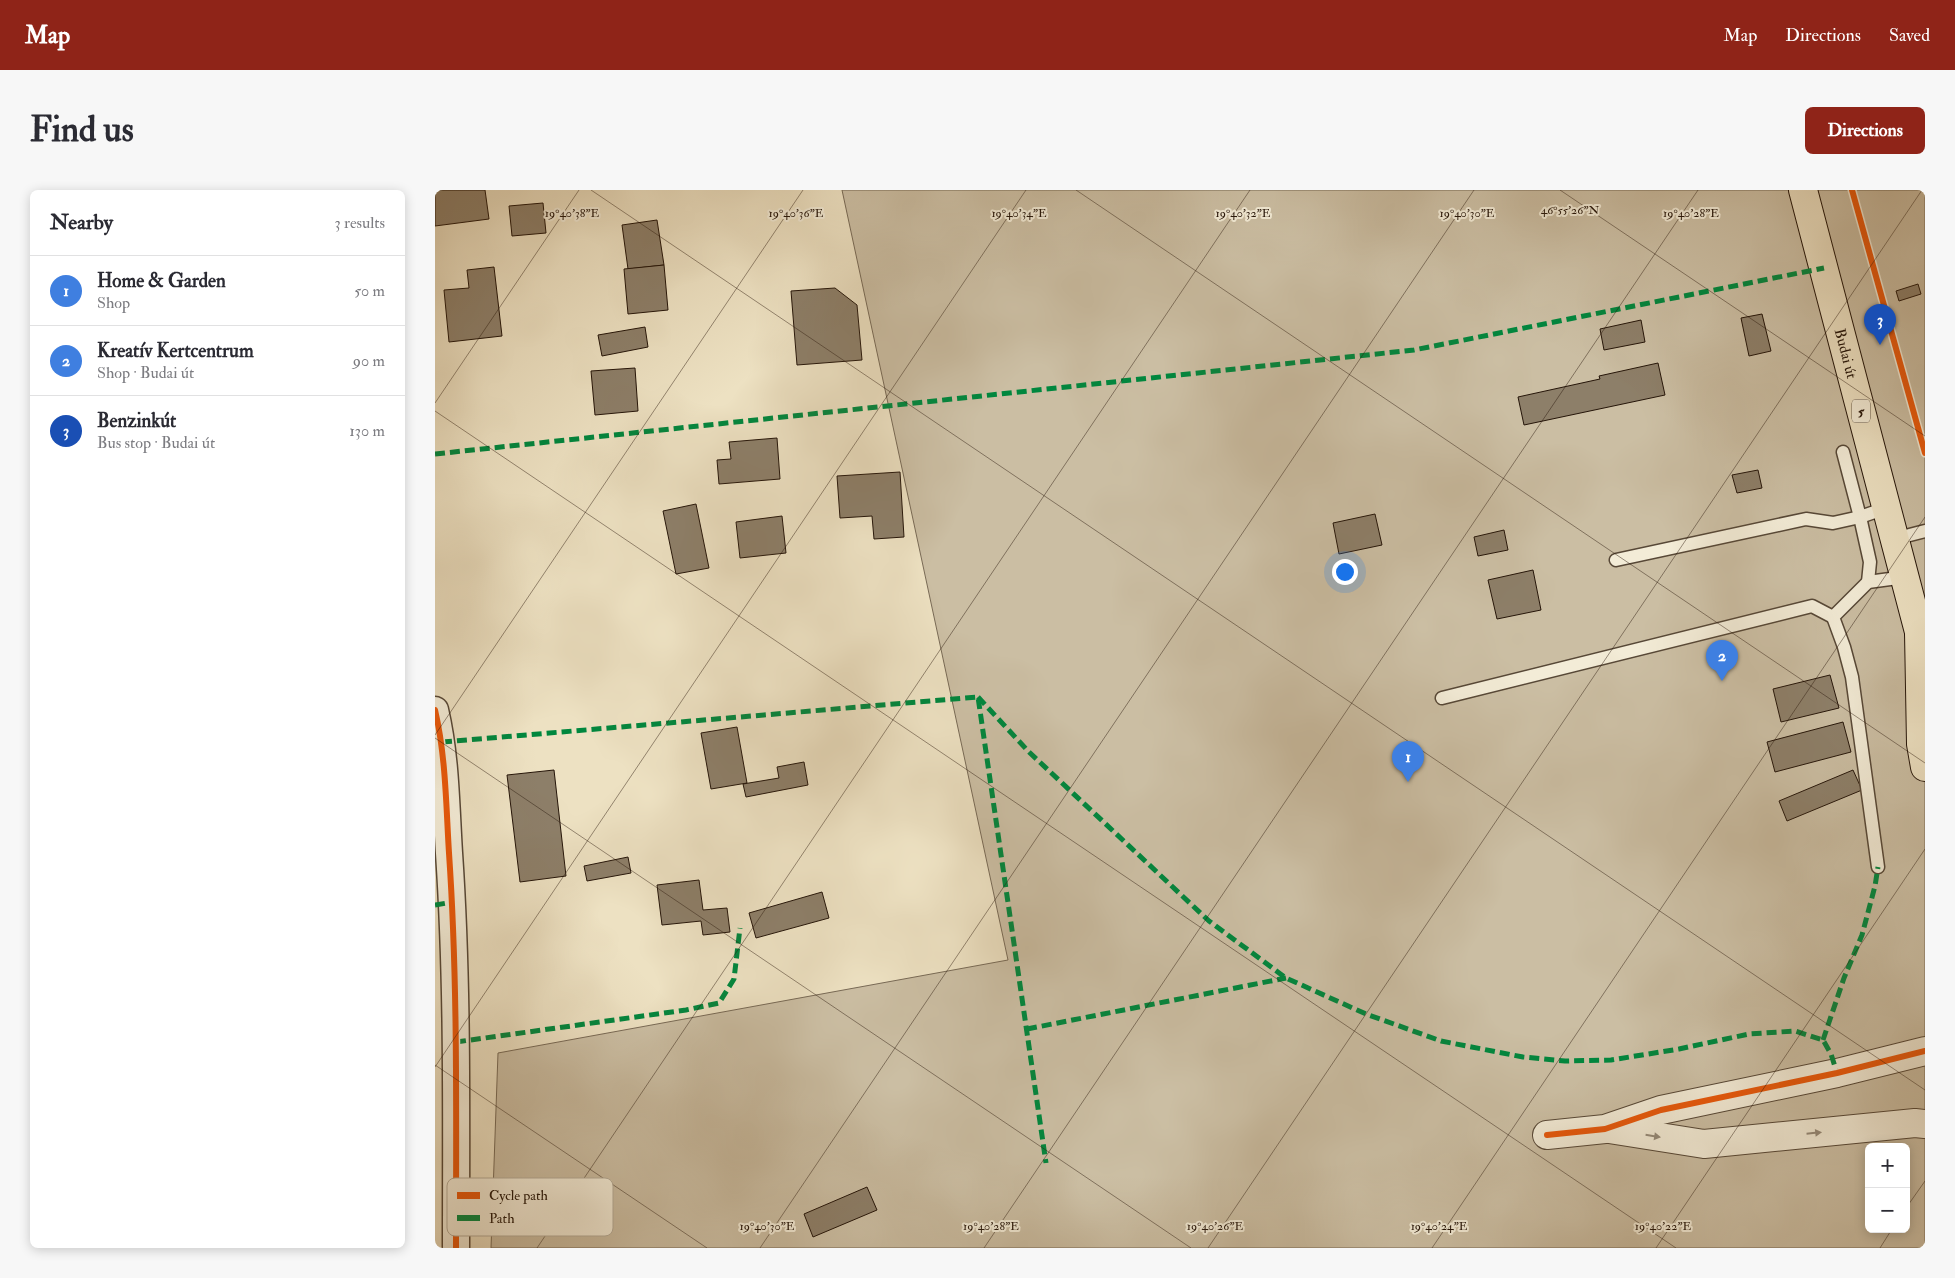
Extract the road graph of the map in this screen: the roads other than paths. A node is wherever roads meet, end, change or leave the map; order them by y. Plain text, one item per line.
1 (1803, 190) edge
2 (1843, 452) dead end
3 (1886, 508) junction
4 (1861, 517) junction
5 (1925, 531) edge
6 (1895, 538) junction
7 (1616, 560) dead end
8 (1905, 577) junction
9 (1868, 582) junction
10 (1833, 617) junction
11 (1922, 638) edge
12 (1441, 698) dead end
13 (435, 710) edge
14 (1925, 768) edge
15 (1878, 867) dead end
16 (1925, 1051) edge
17 (1925, 1124) edge
18 (1605, 1129) junction
19 (1547, 1135) dead end
20 (457, 1178) edge

1 - 3 main road, Budai út / 5
2 - 4 lane
3 - 4 lane
3 - 6 main road, Budai út / 5
4 - 7 lane
4 - 9 lane
5 - 6 lane
6 - 8 main road, Budai út / 5
8 - 9 lane
8 - 11 main road, Budai út / 5
9 - 10 lane
10 - 12 lane
10 - 15 lane
11 - 14 main road, Budai út / 5
13 - 20 street
16 - 18 street
18 -> 17 street
18 - 19 street

